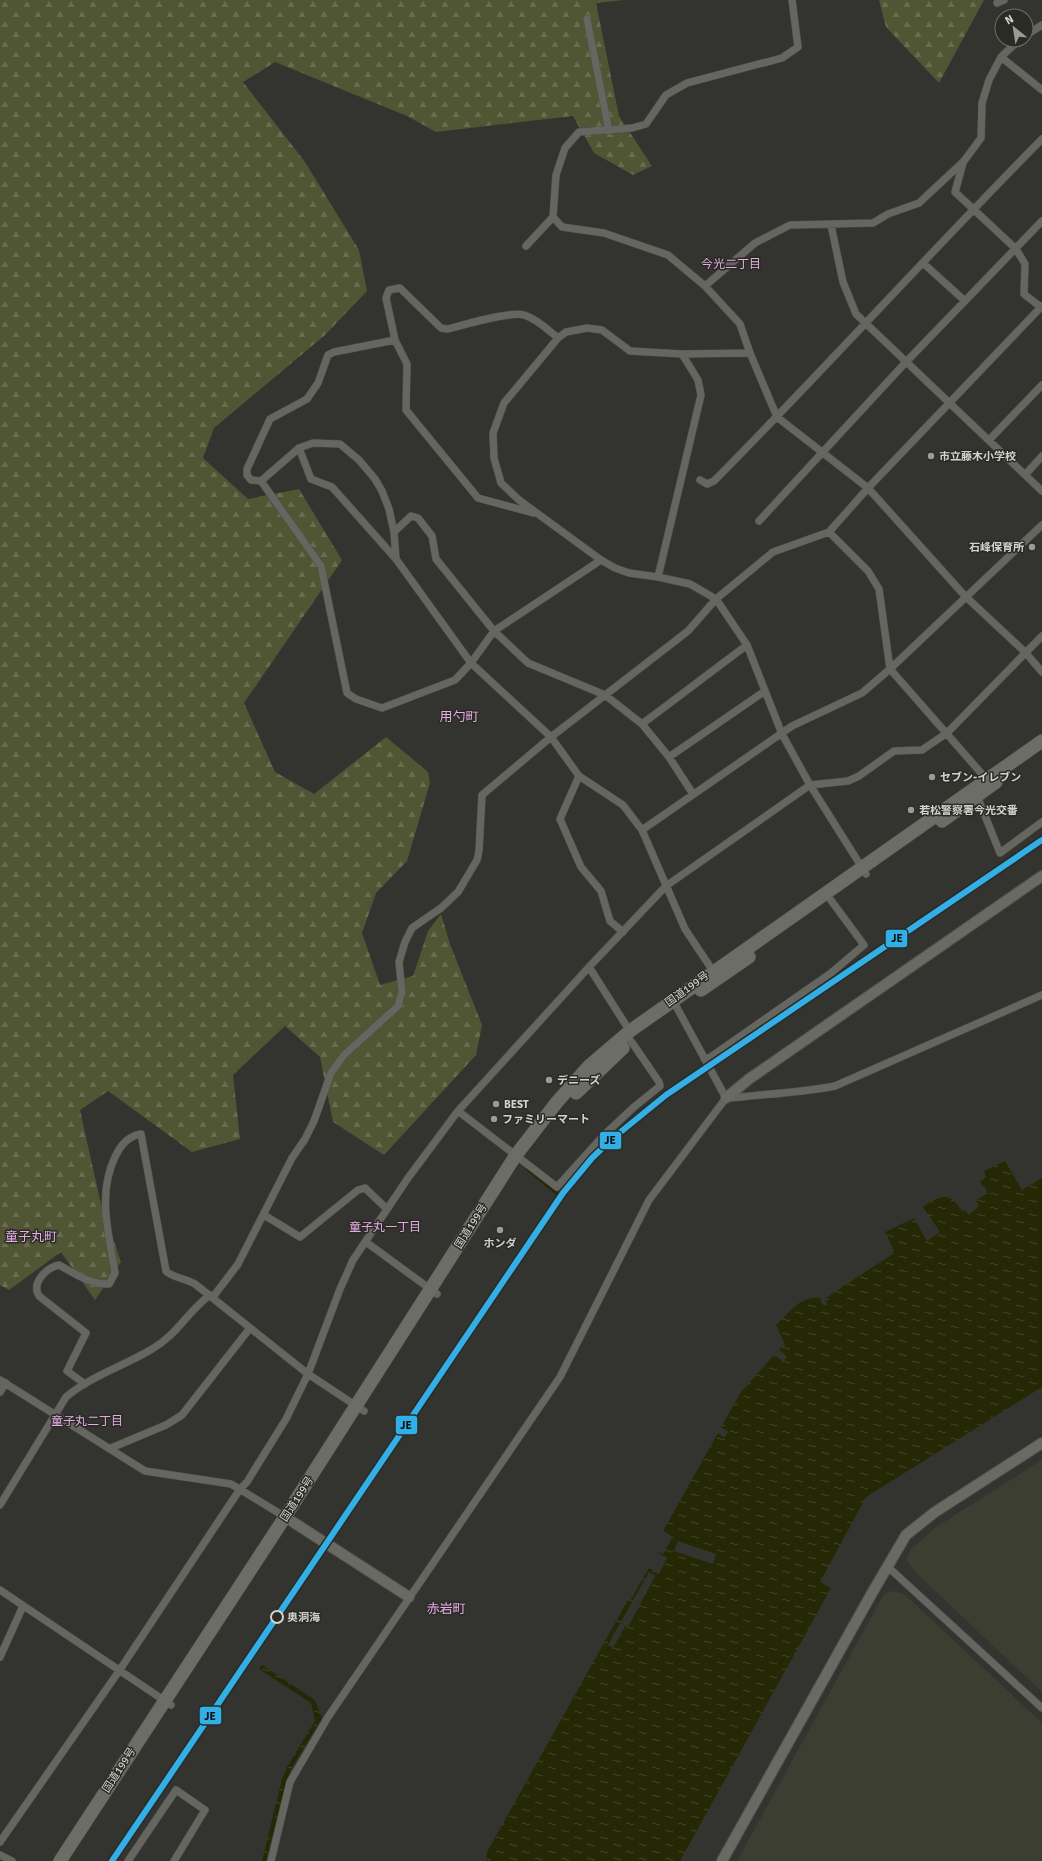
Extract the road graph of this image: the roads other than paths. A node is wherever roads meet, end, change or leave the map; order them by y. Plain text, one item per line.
1 (792, 0) edge
2 (587, 19) dead end
3 (1011, 48) edge
4 (1001, 57) junction
5 (1042, 90) edge
6 (610, 131) junction
7 (1042, 139) edge
8 (964, 162) junction
9 (972, 209) junction
10 (553, 217) junction
11 (1042, 221) edge
12 (831, 225) junction
13 (526, 246) dead end
14 (1016, 249) junction
15 (923, 262) junction
16 (705, 286) junction
17 (965, 301) junction
18 (1042, 307) edge
19 (866, 323) junction
20 (558, 338) junction
21 (395, 340) junction
22 (750, 353) junction
23 (682, 354) junction
24 (906, 362) junction
25 (1042, 385) edge
26 (949, 402) junction
27 (777, 417) junction
28 (989, 440) junction
29 (299, 448) junction
30 (822, 453) junction
31 (1042, 456) edge
32 (1025, 475) junction
33 (700, 480) dead end
34 (262, 481) junction
35 (868, 488) junction
36 (1042, 491) edge
37 (538, 514) junction
38 (758, 521) dead end
39 (1042, 525) edge
40 (394, 532) junction
41 (829, 532) junction
42 (396, 559) junction
43 (601, 560) junction
44 (658, 577) junction
45 (965, 596) junction
46 (716, 600) junction
47 (494, 631) junction
48 (1042, 636) edge
49 (747, 645) junction
50 (1025, 652) junction
51 (471, 662) junction
52 (890, 670) junction
53 (1042, 672) edge
54 (765, 691) junction
55 (605, 695) junction
56 (642, 724) junction
57 (947, 733) junction
58 (782, 734) junction
59 (551, 737) junction
60 (1042, 741) edge
61 (1042, 751) edge
62 (669, 756) junction
63 (579, 776) junction
64 (989, 782) junction
65 (810, 785) junction
66 (694, 794) junction
67 (977, 796) junction
68 (1042, 822) edge
69 (642, 830) junction
70 (863, 871) junction
71 (1042, 876) edge
72 (666, 886) junction
73 (830, 899) junction
74 (623, 932) junction
75 (589, 967) junction
76 (715, 975) junction
77 (1042, 995) edge
78 (676, 1006) junction
79 (632, 1037) junction
80 (704, 1058) junction
81 (726, 1098) junction
82 (458, 1111) junction
83 (519, 1158) junction
84 (387, 1209) junction
85 (264, 1215) junction
86 (366, 1242) junction
87 (434, 1291) junction
88 (212, 1296) junction
89 (250, 1328) junction
90 (308, 1374) junction
91 (3, 1382) edge
92 (85, 1384) junction
93 (0, 1392) edge
94 (360, 1408) junction
95 (55, 1414) junction
96 (1042, 1443) edge
97 (111, 1448) junction
98 (240, 1488) junction
99 (0, 1506) edge
100 (289, 1520) junction
101 (888, 1567) junction
102 (0, 1590) edge
103 (409, 1597) junction
104 (23, 1606) junction
105 (0, 1657) edge
106 (119, 1671) junction
107 (167, 1703) junction
108 (1042, 1708) edge
109 (0, 1842) edge
110 (0, 1855) edge
111 (12, 1861) edge
112 (60, 1861) edge
113 (69, 1861) edge
114 (128, 1861) edge
115 (174, 1861) edge
116 (271, 1861) edge
117 (722, 1861) edge

1 - 6 street
2 - 6 street
3 - 4 street
4 - 5 street
4 - 8 street
6 - 10 street
7 - 9 street
8 - 9 street
8 - 12 street
9 - 14 street
9 - 15 street
10 - 13 street
10 - 16 street
11 - 14 street
12 - 16 street
12 - 19 street
14 - 17 street
14 - 18 street
15 - 17 street
15 - 19 street
16 - 22 street
17 - 24 street
18 - 26 street
19 - 24 street
19 - 27 street
20 - 21 street
20 - 23 street
20 - 37 street
21 - 34 street
21 - 37 street
22 - 23 street
22 - 27 street
23 - 44 street
24 - 26 street
24 - 30 street
25 - 28 street
26 - 28 street
26 - 35 street
27 - 30 street
27 - 33 street
28 - 32 street
29 - 34 street
29 - 40 street
29 - 42 street
30 - 35 street
30 - 38 street
31 - 32 street
32 - 36 street
34 - 51 street
35 - 41 street
35 - 45 street
37 - 43 street
39 - 45 street
40 - 42 street
40 - 47 street
41 - 46 street
41 - 52 street
42 - 51 street
43 - 44 street
43 - 47 street
44 - 46 street
45 - 50 street
45 - 52 street
46 - 49 street
46 - 55 street
47 - 51 street
47 - 55 street
48 - 50 street
49 - 54 street
49 - 56 street
50 - 53 street
50 - 57 street
51 - 59 street
52 - 57 street
52 - 58 street
54 - 58 street
54 - 62 street
55 - 56 street
55 - 59 street
56 - 62 street
57 - 64 street
57 - 65 street
58 - 65 street
58 - 66 street
59 - 63 street
59 - 85 street
60 - 64 highway, 国道199号
61 - 64 highway, 国道199号
62 - 66 street
63 - 69 street
63 - 74 street
64 - 67 highway, 国道199号
64 - 70 highway, 国道199号
65 - 70 street
65 - 72 street
66 - 69 street
67 - 68 street
67 - 70 highway, 国道199号
69 - 72 street
70 - 73 highway, 国道199号
70 - 76 highway, 国道199号
71 - 81 street
72 - 74 street
72 - 76 street
73 - 76 highway, 国道199号
73 - 80 street
74 - 75 street
75 - 79 street
75 - 82 street
76 - 78 highway, 国道199号
76 - 79 highway, 国道199号
77 - 81 street
78 - 79 highway, 国道199号
78 - 80 street
79 - 83 highway, 国道199号
79 - 83 street
80 - 81 street
81 - 103 street
82 - 83 street
82 - 84 street
83 - 87 highway, 国道199号
84 - 85 street
84 - 86 street
85 - 88 street
86 - 87 street
86 - 90 street
87 - 94 highway, 国道199号
88 - 89 street
88 - 92 street
88 - 92 street
89 - 90 street
89 - 97 street
90 - 94 street
90 - 98 street
91 - 93 street
91 - 95 street
92 - 95 street
94 - 100 highway, 国道199号
95 - 97 street
95 - 99 street
96 - 101 street
97 - 98 street
98 - 100 street
98 - 106 street
100 - 103 street
100 - 107 highway, 国道199号
101 - 108 street
101 - 117 street
102 - 104 street
103 - 116 street
104 - 105 street
104 - 106 street
106 - 107 street
106 - 109 street
107 - 112 highway, 国道199号
107 - 113 highway, 国道199号
110 - 111 street
114 - 115 street

